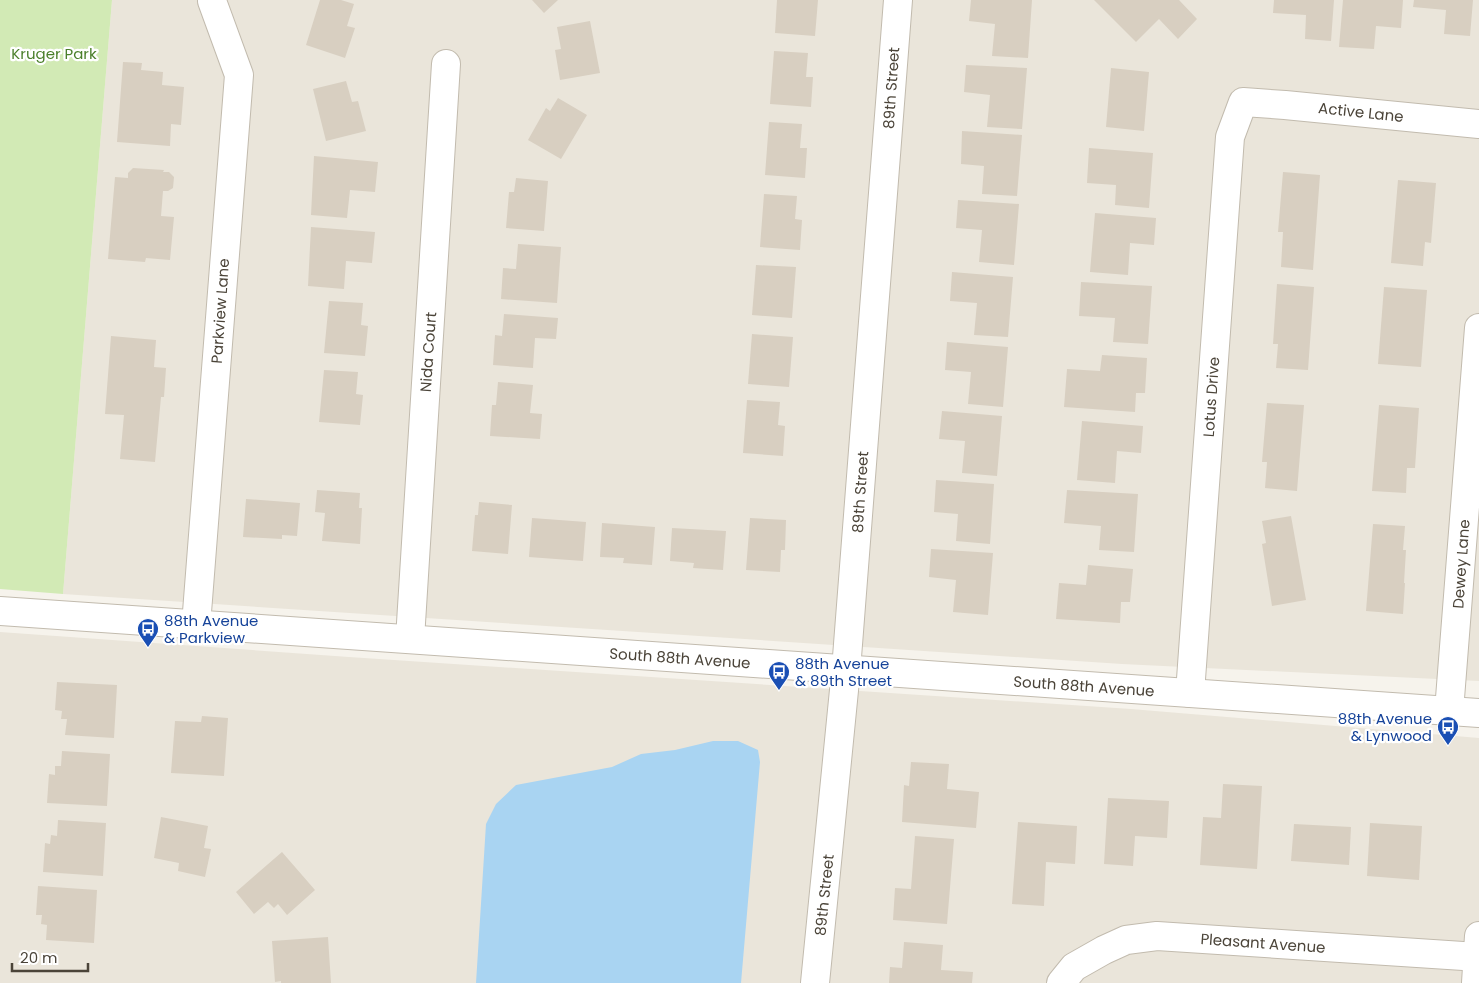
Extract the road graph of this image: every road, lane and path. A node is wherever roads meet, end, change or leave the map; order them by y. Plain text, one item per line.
1 (898, 0) edge
2 (212, 1) dead end
3 (446, 64) dead end
4 (1243, 102) joint
5 (1479, 124) edge
6 (1479, 328) edge
7 (0, 611) edge
8 (196, 625) junction
9 (410, 639) junction
10 (846, 670) junction
11 (1190, 694) junction
12 (1449, 711) junction
13 (1479, 713) edge
14 (1478, 958) edge
15 (815, 983) edge
16 (1061, 983) edge

1 - 10 street, 89th Street
2 - 8 street, Parkview Lane
3 - 9 street, Nida Court
4 - 5 street, Active Lane
4 - 11 street, Lotus Drive
6 - 12 street, Dewey Lane
7 - 8 street, South 88th Avenue
8 - 9 street, South 88th Avenue
9 - 10 street, South 88th Avenue
10 - 11 street, South 88th Avenue
10 - 15 street, 89th Street
11 - 12 street, South 88th Avenue
12 - 13 street, South 88th Avenue
14 - 16 street, Pleasant Avenue

